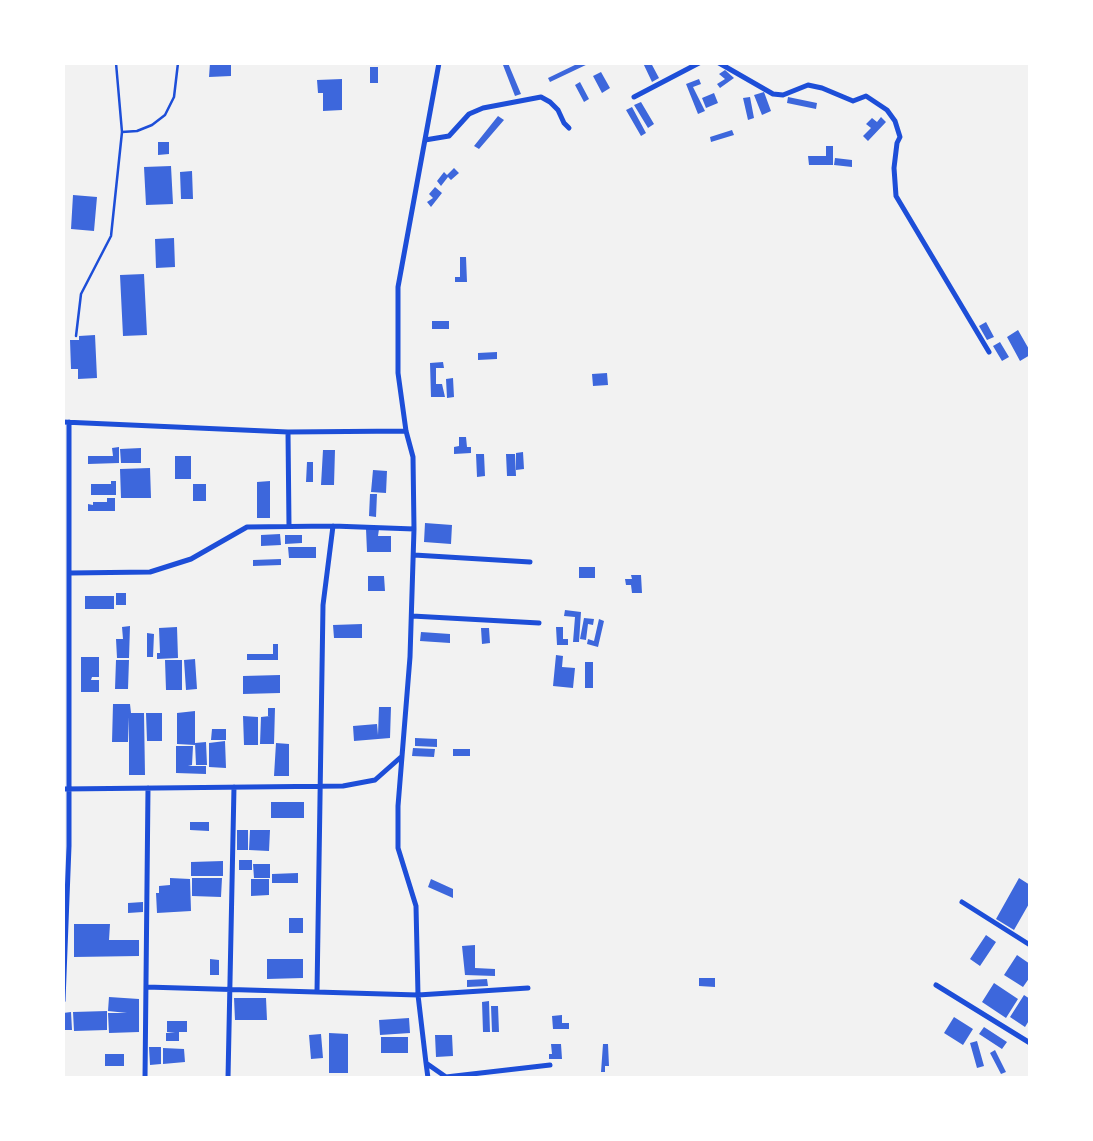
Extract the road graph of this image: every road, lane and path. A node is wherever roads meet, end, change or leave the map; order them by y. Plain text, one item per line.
1 (116, 63) edge
2 (178, 63) edge
3 (439, 63) edge
4 (699, 63) edge
5 (719, 63) edge
6 (634, 97) dead end
7 (569, 128) dead end
8 (122, 132) junction
9 (425, 141) junction
10 (76, 336) dead end
11 (989, 352) dead end
12 (66, 422) edge
13 (406, 431) junction
14 (288, 432) junction
15 (63, 524) edge
16 (71, 525) junction
17 (289, 526) junction
18 (332, 526) junction
19 (414, 528) junction
20 (414, 555) junction
21 (530, 562) dead end
22 (70, 573) junction
23 (412, 616) junction
24 (539, 623) dead end
25 (402, 756) junction
26 (319, 786) junction
27 (234, 787) junction
28 (148, 788) junction
29 (65, 789) edge
30 (962, 902) dead end
31 (1030, 945) edge
32 (936, 985) dead end
33 (146, 987) junction
34 (528, 988) dead end
35 (230, 990) junction
36 (317, 992) junction
37 (418, 995) junction
38 (63, 1001) edge
39 (1030, 1043) edge
40 (426, 1063) junction
41 (550, 1065) dead end
42 (145, 1078) edge
43 (228, 1078) edge
44 (428, 1078) edge

1 - 8 lane
2 - 8 lane
3 - 9 street
4 - 6 street
5 - 11 street
7 - 9 street
8 - 10 lane
9 - 13 street
12 - 14 street
12 - 16 street
13 - 14 street
13 - 19 street
14 - 17 street
15 - 16 street
16 - 22 street
17 - 18 street
17 - 22 street
18 - 19 street
18 - 26 street
19 - 20 street
20 - 21 street
20 - 23 street
22 - 29 street
23 - 24 street
23 - 25 street
25 - 26 street
25 - 37 street
26 - 27 street
26 - 36 street
27 - 28 street
27 - 35 street
28 - 29 street
28 - 33 street
29 - 38 street
30 - 31 street
32 - 39 street
33 - 35 street
33 - 42 street
34 - 37 street
35 - 36 street
35 - 43 street
36 - 37 street
37 - 40 street
40 - 41 street
40 - 44 street

